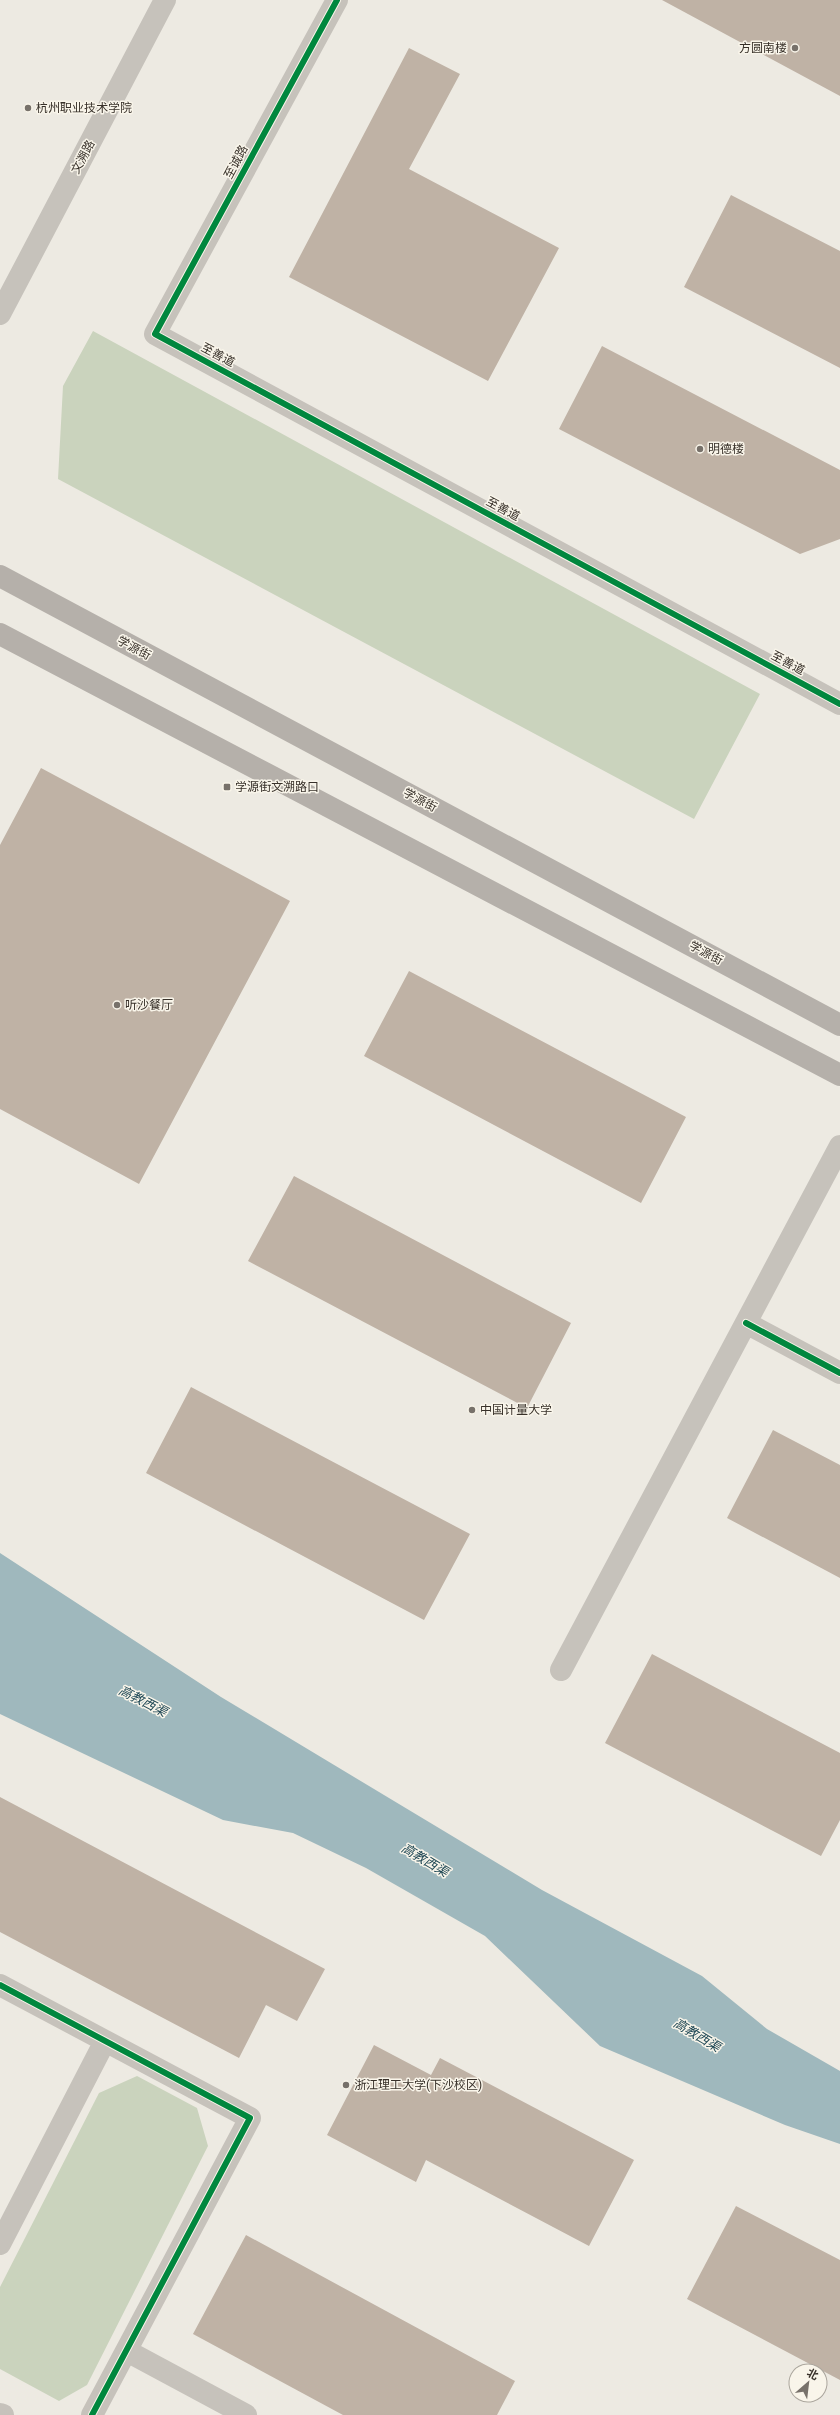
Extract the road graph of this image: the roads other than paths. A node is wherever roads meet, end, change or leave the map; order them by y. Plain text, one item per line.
1 (165, 0) edge
2 (336, 0) edge
3 (0, 314) edge
4 (156, 334) joint
5 (0, 576) edge
6 (0, 634) edge
7 (840, 704) edge
8 (840, 1025) edge
9 (840, 1075) edge
10 (840, 1146) edge
11 (746, 1323) junction
12 (840, 1373) edge
13 (561, 1670) dead end
14 (0, 1985) edge
15 (105, 2041) junction
16 (0, 2244) edge
17 (127, 2351) junction
18 (0, 2414) edge
19 (3, 2415) edge
20 (92, 2415) edge
21 (246, 2415) edge

1 - 3 street, 文溯路
2 - 4 street, 至诚路
4 - 7 street, 至善道
5 - 8 main road, 学源街
6 - 9 main road
10 - 11 street
11 - 12 street
11 - 13 street
14 - 15 street
15 - 16 street
15 - 17 street
17 - 20 street
17 - 21 street
18 - 19 street

